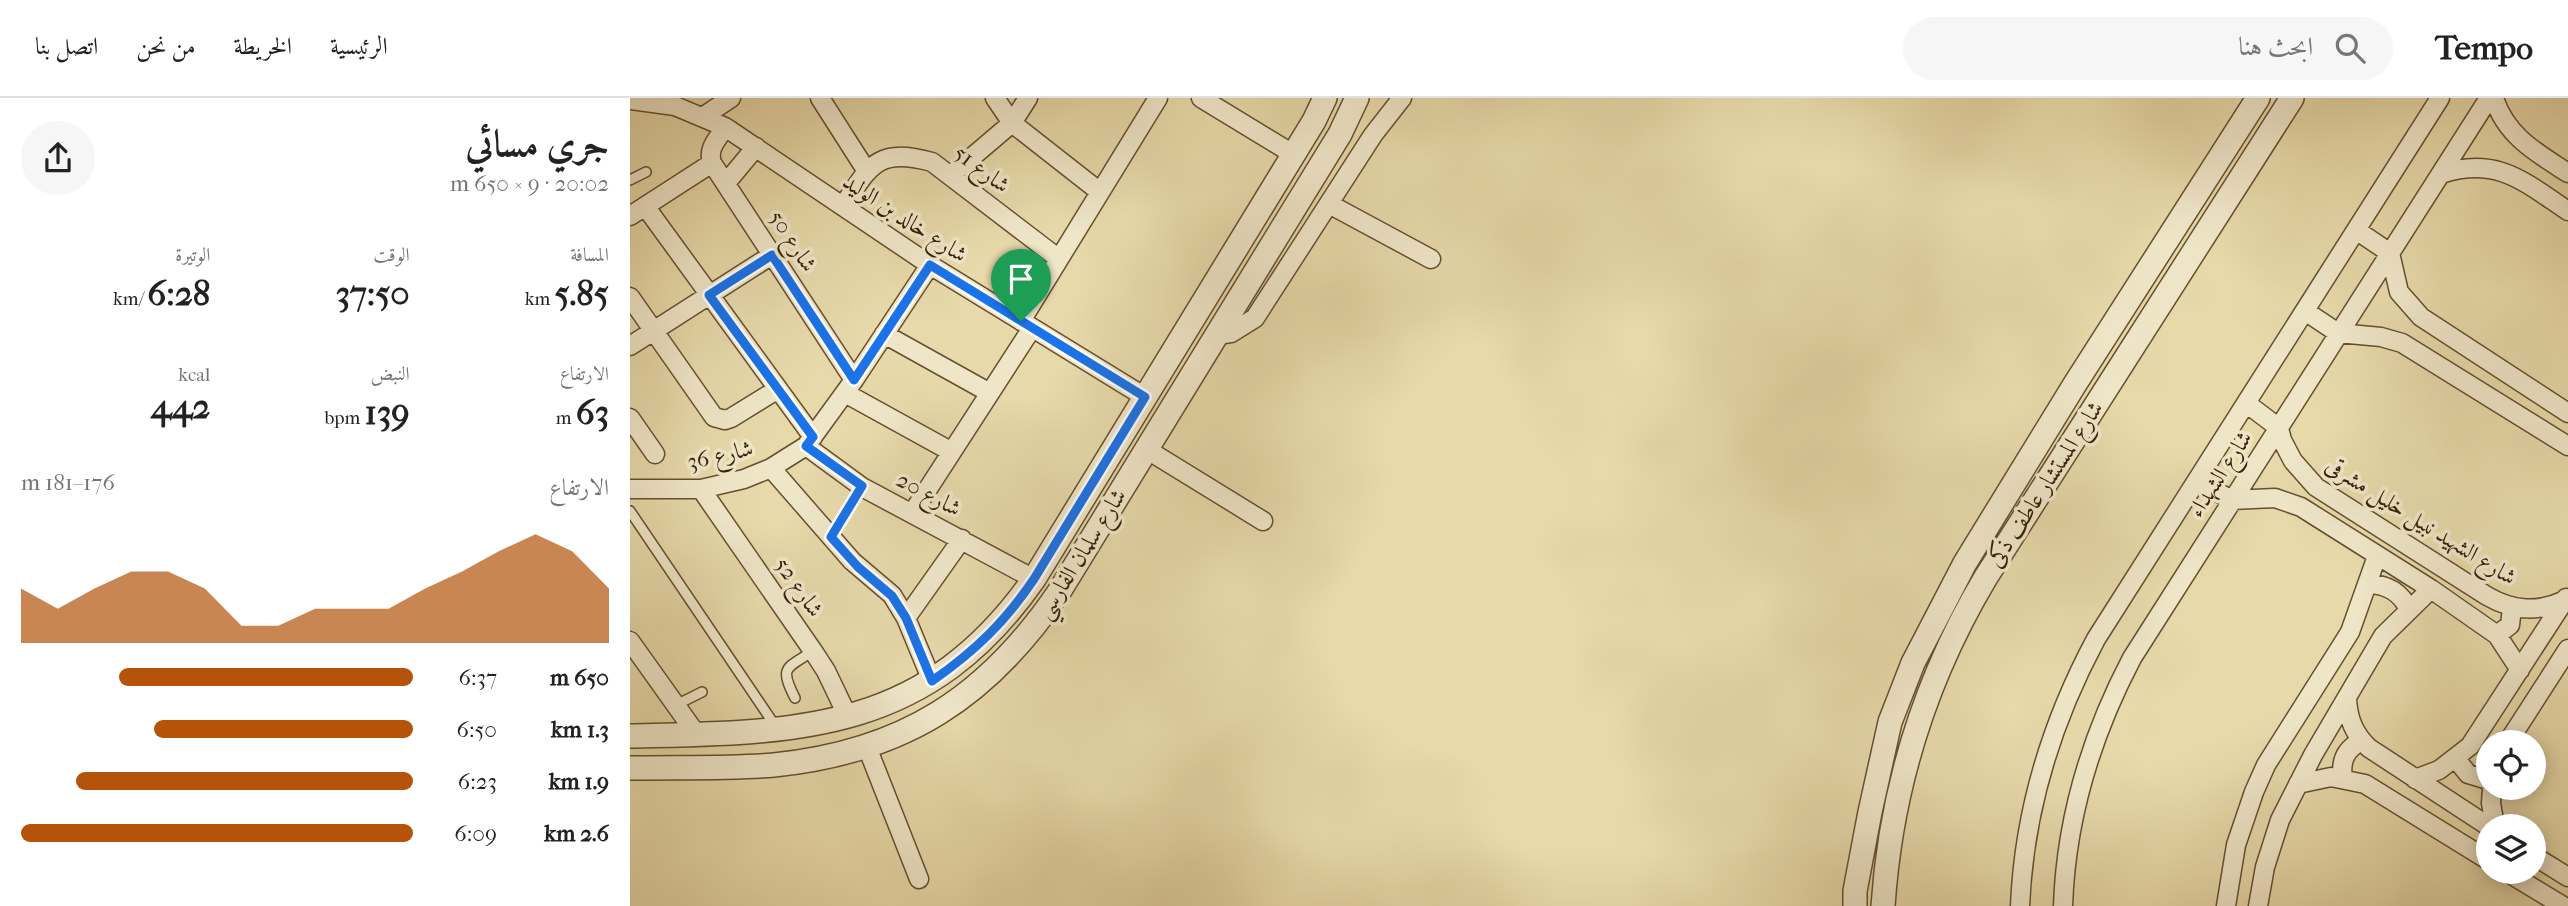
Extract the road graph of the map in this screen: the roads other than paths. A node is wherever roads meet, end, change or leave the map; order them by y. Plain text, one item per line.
1 (731, 98) edge
2 (820, 98) edge
3 (995, 98) edge
4 (1028, 98) edge
5 (1158, 98) edge
6 (1201, 98) edge
7 (1325, 98) edge
8 (1357, 98) edge
9 (1402, 98) edge
10 (2258, 98) edge
11 (2292, 98) edge
12 (2441, 98) edge
13 (2492, 98) edge
14 (630, 100) edge
15 (704, 116) junction
16 (1012, 123) junction
17 (726, 127) junction
18 (756, 147) junction
19 (1293, 154) junction
20 (712, 163) junction
21 (866, 170) junction
22 (646, 172) dead end
23 (2568, 173) edge
24 (2441, 174) junction
25 (951, 175) junction
26 (630, 180) edge
27 (726, 183) junction
28 (1100, 192) junction
29 (1329, 204) junction
30 (843, 206) junction
31 (637, 211) edge
32 (2568, 211) edge
33 (2181, 219) junction
34 (2356, 230) junction
35 (2204, 235) junction
36 (2390, 253) junction
37 (772, 255) junction
38 (1059, 259) junction
39 (1431, 259) dead end
40 (930, 265) junction
41 (709, 295) junction
42 (630, 297) edge
43 (2305, 311) junction
44 (1026, 324) junction
45 (653, 331) junction
46 (2338, 333) junction
47 (884, 334) junction
48 (1217, 335) junction
49 (630, 346) edge
50 (849, 386) junction
51 (778, 389) junction
52 (990, 393) junction
53 (1145, 397) junction
54 (2246, 403) junction
55 (2568, 412) edge
56 (630, 418) edge
57 (2279, 428) junction
58 (809, 442) junction
59 (2568, 446) edge
60 (1146, 449) junction
61 (952, 452) junction
62 (655, 454) dead end
63 (771, 468) junction
64 (2197, 480) junction
65 (862, 486) junction
66 (630, 489) edge
67 (701, 489) junction
68 (2231, 500) junction
69 (630, 511) edge
70 (913, 512) junction
71 (1263, 521) dead end
72 (831, 537) junction
73 (962, 539) junction
74 (2376, 556) junction
75 (1034, 579) junction
76 (2367, 584) junction
77 (2431, 589) junction
78 (2566, 598) edge
79 (2512, 608) junction
80 (2409, 610) junction
81 (906, 618) junction
82 (2497, 635) junction
83 (630, 641) edge
84 (2568, 649) edge
85 (813, 651) junction
86 (2520, 670) junction
87 (932, 681) junction
88 (702, 692) dead end
89 (795, 698) dead end
90 (2347, 698) junction
91 (676, 705) junction
92 (848, 717) junction
93 (773, 729) junction
94 (2516, 730) edge
95 (733, 733) junction
96 (697, 735) junction
97 (630, 736) edge
98 (2361, 741) junction
99 (867, 747) junction
100 (2456, 759) junction
101 (776, 765) junction
102 (738, 767) junction
103 (630, 768) edge
104 (2343, 778) junction
105 (2476, 778) edge
106 (2415, 779) junction
107 (2298, 784) junction
108 (2476, 818) edge
109 (2476, 853) edge
110 (2546, 863) edge
111 (2568, 877) edge
112 (919, 879) dead end
113 (2229, 883) junction
114 (2527, 884) edge
115 (2259, 897) edge
116 (1855, 906) edge
117 (1883, 906) edge
118 (2020, 906) edge
119 (2063, 906) edge
120 (2227, 906) edge
121 (2269, 906) edge
122 (2563, 906) edge

1 - 15 street
2 - 21 street
3 - 16 street
4 - 16 street
5 - 28 street
6 - 19 street
7 - 19 street, شارع سلمان الفارسي
8 - 48 street, شارع سلمان الفارسي
9 - 29 street
10 - 33 street, شارع المستشار عاطف ذكى
11 - 35 street, شارع المستشار عاطف ذكى
12 - 34 street, شارع الشهداء
13 - 23 street
13 - 24 street, شارع الشهداء
14 - 15 street, شارع خالد بن الوليد
15 - 17 street, شارع خالد بن الوليد
16 - 25 street
16 - 28 street
17 - 18 street, شارع خالد بن الوليد
17 - 20 street
18 - 27 street
18 - 30 street, شارع خالد بن الوليد
19 - 53 street, شارع سلمان الفارسي
20 - 27 street, شارع 50
20 - 31 street
21 - 25 street, شارع 51
21 - 30 street
22 - 26 lane
24 - 32 street
24 - 36 street, شارع الشهداء
25 - 38 street, شارع 51
27 - 37 street, شارع 50
28 - 38 street
29 - 39 street
29 - 48 street
30 - 40 street, شارع خالد بن الوليد
31 - 41 street, شارع 20
33 - 35 street
33 - 116 street, شارع المستشار عاطف ذكى
34 - 36 street
34 - 43 street, شارع الشهداء
35 - 117 street, شارع المستشار عاطف ذكى
36 - 46 street, شارع الشهداء
36 - 55 street
37 - 41 street
37 - 50 street, شارع 50
38 - 44 street
40 - 44 street, شارع خالد بن الوليد
40 - 47 street, شارع 36
41 - 45 street
41 - 51 street, شارع 20
42 - 45 street
43 - 46 street
43 - 54 street, شارع الشهداء
44 - 52 street
44 - 53 street, شارع خالد بن الوليد
45 - 49 street
45 - 51 street
46 - 57 street, شارع الشهداء
46 - 59 street
47 - 50 street, شارع 36
47 - 52 street
48 - 60 street, شارع سلمان الفارسي
50 - 58 street, شارع 36
50 - 61 street
51 - 58 street, شارع 20
52 - 61 street
53 - 75 street, شارع سلمان الفارسي
54 - 57 street
54 - 64 street, شارع الشهداء
56 - 62 street
57 - 68 street, شارع الشهداء
57 - 79 street, شارع الشهيد نبيل خليل مشرقى
58 - 63 street, شارع 36
58 - 65 street, شارع 20
60 - 71 street
60 - 99 street, شارع سلمان الفارسي
61 - 70 street
63 - 67 street, شارع 36
63 - 72 street
64 - 68 street
64 - 118 street, شارع الشهداء
65 - 70 street, شارع 20
65 - 72 lane
66 - 67 street, شارع 36
67 - 85 street, شارع 52
68 - 74 street
68 - 119 street, شارع الشهداء
69 - 93 lane
70 - 73 street, شارع 20
72 - 81 street
73 - 75 street, شارع 20
73 - 81 street
74 - 76 street
74 - 77 street
75 - 87 street, شارع سلمان الفارسي
76 - 80 street
76 - 113 street
77 - 80 street
77 - 82 street
78 - 79 street, شارع الشهيد نبيل خليل مشرقى
78 - 86 street
79 - 82 street
80 - 90 street
81 - 87 street
82 - 86 street
83 - 91 street
84 - 94 street
85 - 89 lane
85 - 92 street, شارع 52
86 - 100 street
87 - 92 street, شارع سلمان الفارسي
88 - 91 lane
90 - 98 street
90 - 107 street
91 - 96 street
92 - 93 street, شارع سلمان الفارسي
93 - 95 street, شارع سلمان الفارسي
93 - 101 street
95 - 96 street, شارع سلمان الفارسي
95 - 102 street
96 - 97 street, شارع سلمان الفارسي
98 - 104 street
98 - 106 street
99 - 101 street, شارع سلمان الفارسي
99 - 112 street
100 - 105 street
100 - 106 street
101 - 102 street, شارع سلمان الفارسي
102 - 103 street, شارع سلمان الفارسي
104 - 107 street
104 - 109 street
106 - 108 street
107 - 115 street
110 - 111 street
113 - 115 street
113 - 120 street
114 - 122 street
115 - 121 street

